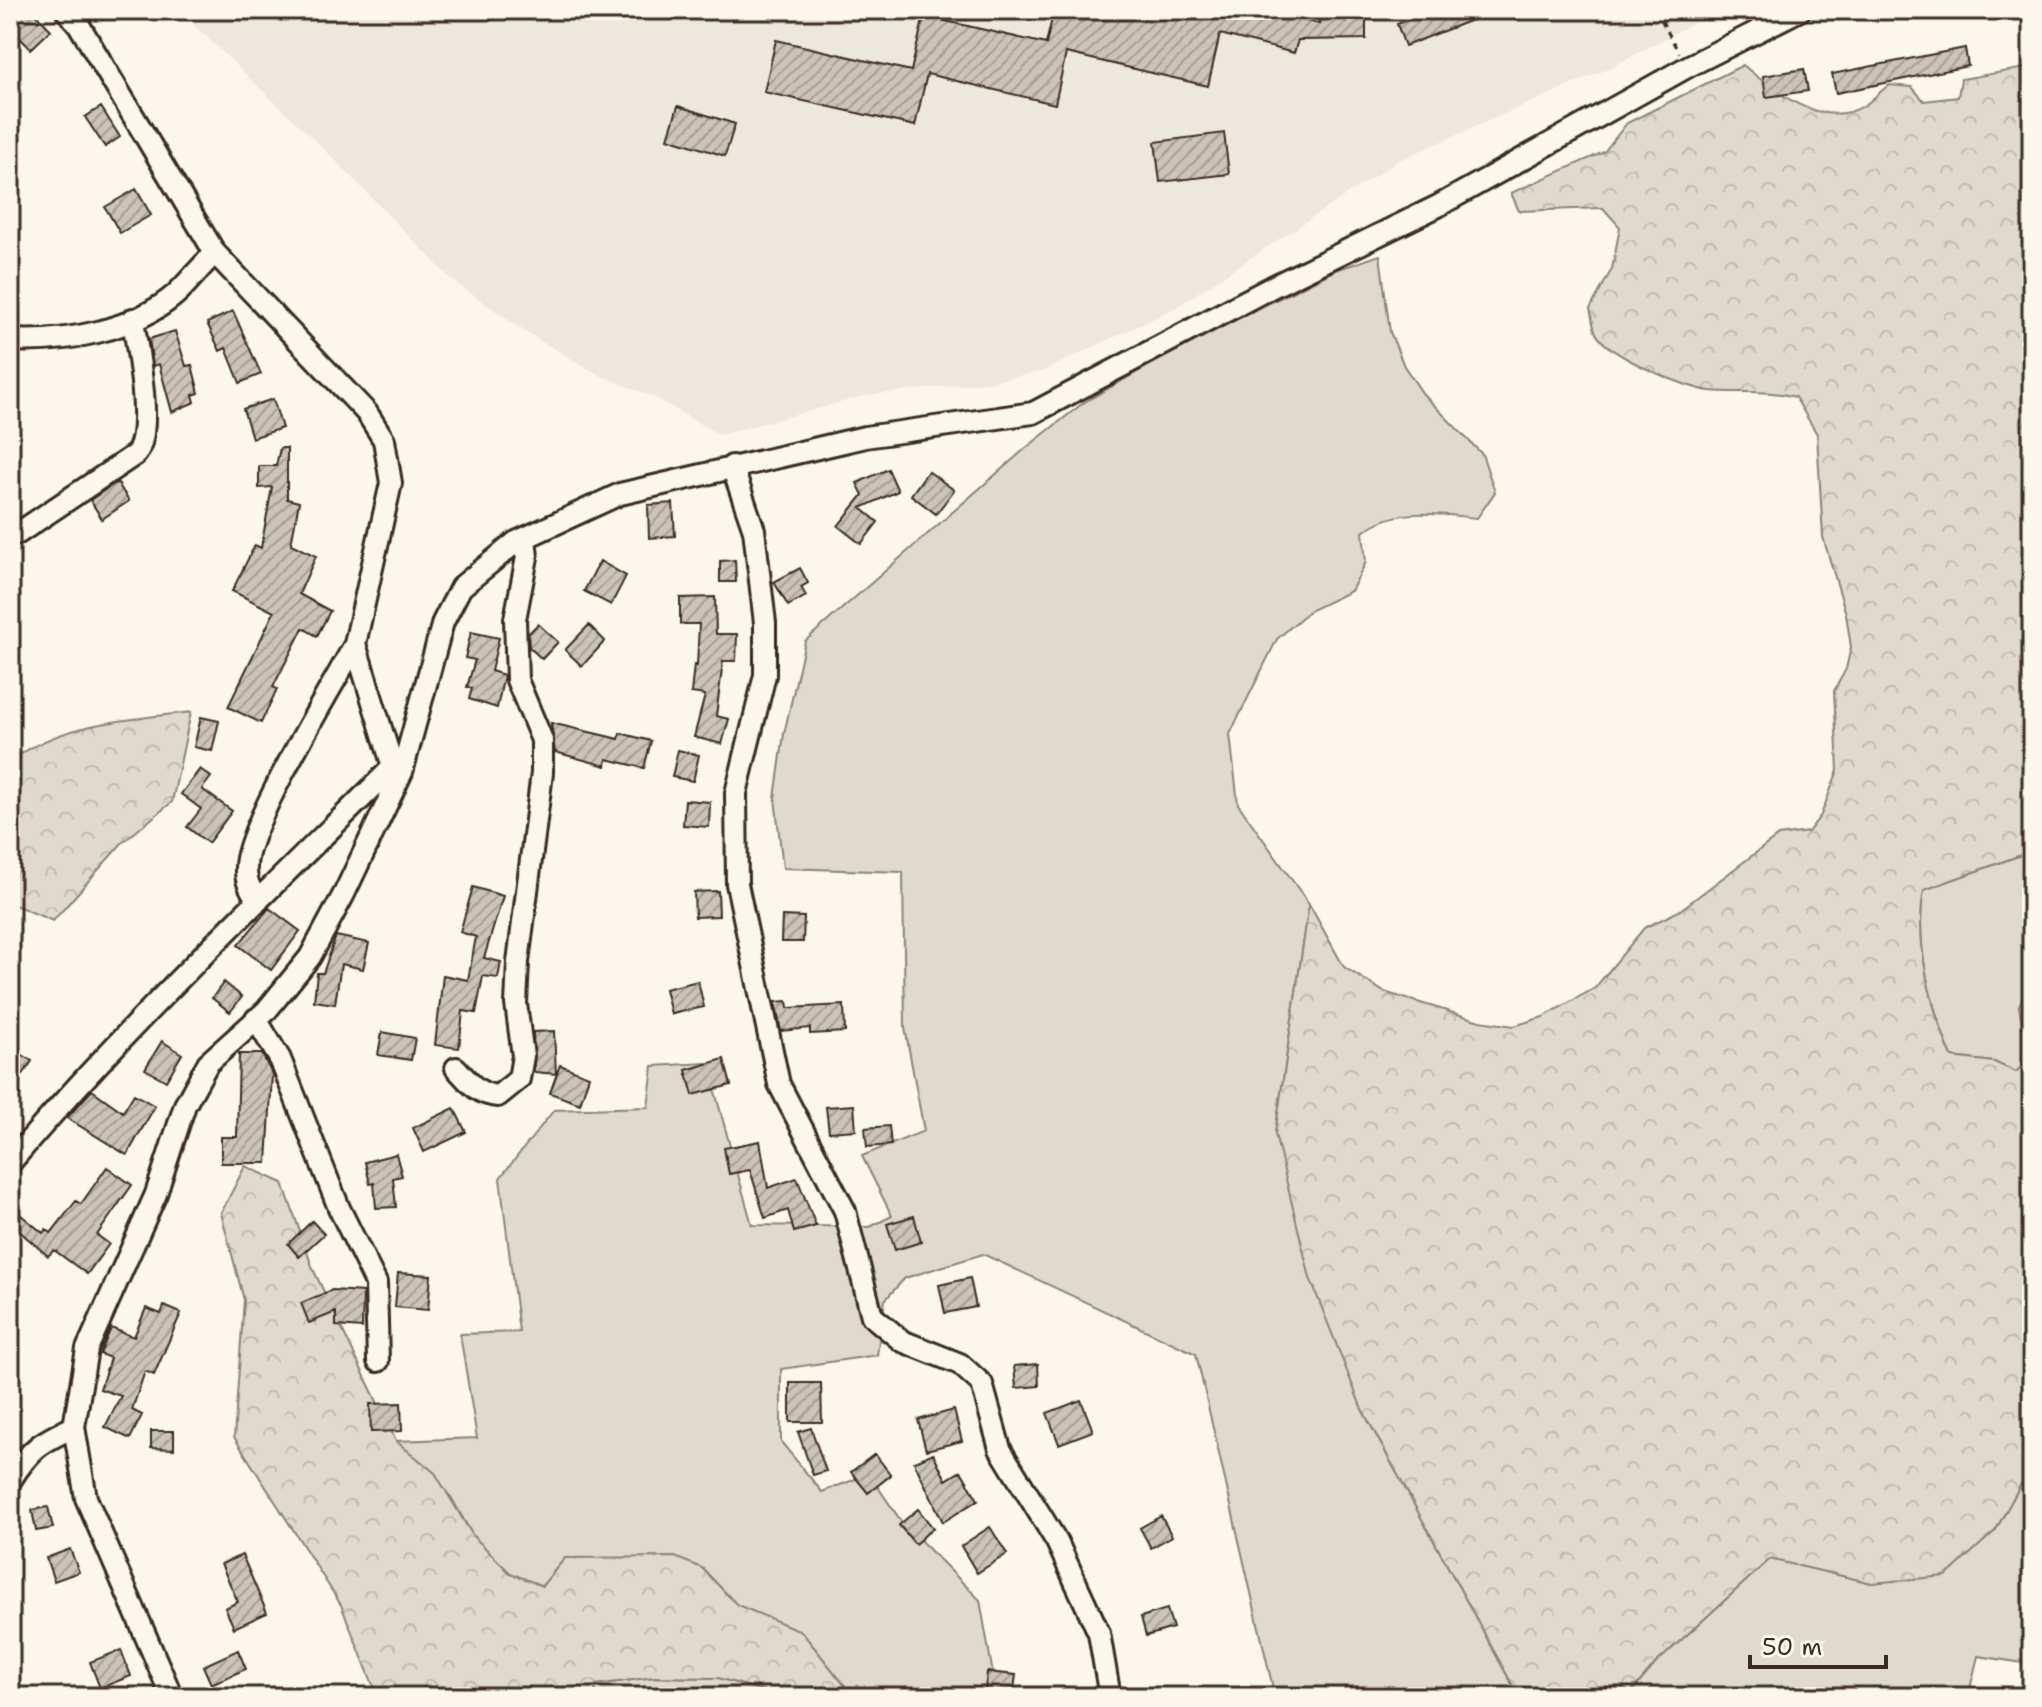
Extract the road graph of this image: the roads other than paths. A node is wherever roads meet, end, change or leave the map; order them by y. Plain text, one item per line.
1 (66, 10) edge
2 (1800, 10) edge
3 (215, 253) junction
4 (133, 319) junction
5 (10, 340) edge
6 (732, 466) junction
7 (17, 534) dead end
8 (525, 538) junction
9 (355, 644) junction
10 (397, 770) junction
11 (258, 901) junction
12 (256, 1019) junction
13 (456, 1068) dead end
14 (10, 1163) edge
15 (378, 1361) dead end
16 (74, 1427) junction
17 (10, 1481) edge
18 (172, 1697) edge
19 (1110, 1697) edge

1 - 3 street
2 - 6 street
3 - 4 street
3 - 9 street
4 - 5 street
4 - 7 street
6 - 8 street
6 - 19 street
8 - 10 street
8 - 13 street
9 - 10 street
9 - 11 street
10 - 11 street
10 - 12 street
11 - 14 street
12 - 15 street
12 - 16 street
16 - 17 street
16 - 18 street

